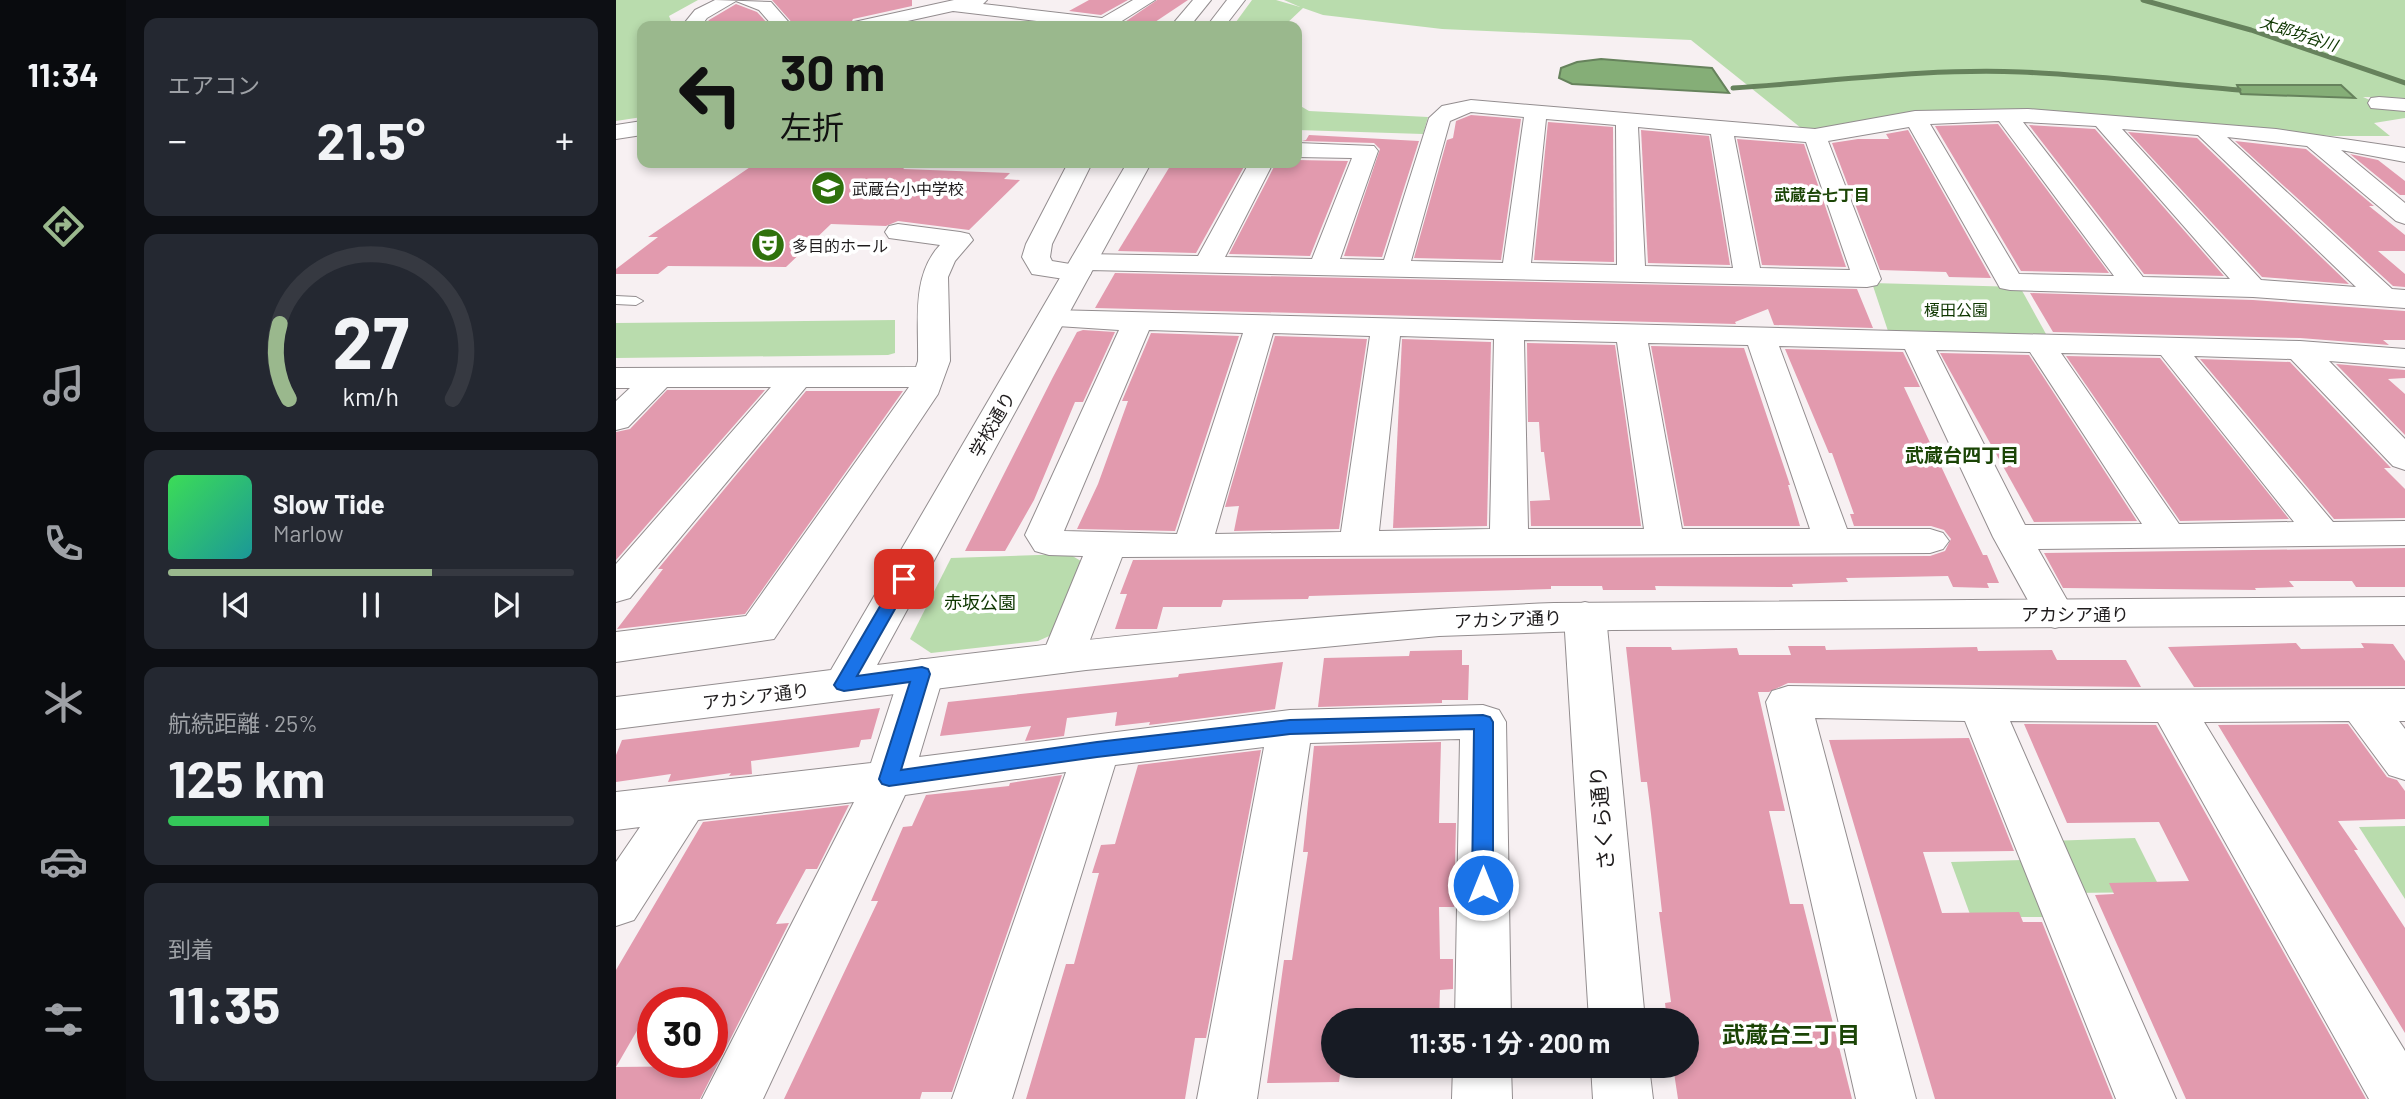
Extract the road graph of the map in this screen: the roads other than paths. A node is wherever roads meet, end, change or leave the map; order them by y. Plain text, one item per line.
1 (727, 0) edge
2 (744, 0) edge
3 (978, 0) edge
4 (1069, 0) edge
5 (1146, 0) edge
6 (1202, 0) edge
7 (1236, 0) edge
8 (854, 5) dead end
9 (954, 6) junction
10 (1036, 17) junction
11 (695, 21) edge
12 (778, 21) edge
13 (867, 21) edge
14 (884, 21) edge
15 (1075, 21) edge
16 (1110, 21) edge
17 (1184, 21) edge
18 (1220, 21) edge
19 (2379, 103) dead end
20 (2405, 105) edge
21 (1536, 111) junction
22 (2007, 116) junction
23 (1915, 118) junction
24 (1627, 119) junction
25 (2103, 121) junction
26 (1721, 128) junction
27 (637, 129) edge
28 (2205, 129) junction
29 (616, 132) edge
30 (1815, 136) junction
31 (2314, 140) junction
32 (1302, 150) edge
33 (2405, 155) edge
34 (1077, 168) edge
35 (1136, 168) edge
36 (1258, 168) edge
37 (2405, 216) edge
38 (898, 232) dead end
39 (1207, 265) junction
40 (1323, 267) junction
41 (1080, 268) junction
42 (1395, 269) junction
43 (1516, 271) junction
44 (1631, 274) junction
45 (1748, 276) junction
46 (2134, 284) junction
47 (2253, 288) junction
48 (2394, 298) edge
49 (616, 300) edge
50 (636, 301) dead end
51 (1052, 319) junction
52 (1138, 320) junction
53 (1261, 323) junction
54 (1386, 327) junction
55 (1508, 331) junction
56 (1631, 335) junction
57 (1760, 336) junction
58 (1916, 340) junction
59 (2039, 343) junction
60 (2170, 347) junction
61 (2300, 351) junction
62 (2405, 358) edge
63 (797, 377) junction
64 (930, 377) junction
65 (616, 378) edge
66 (658, 378) junction
67 (616, 420) edge
68 (2405, 459) edge
69 (2405, 533) edge
70 (2323, 534) junction
71 (2168, 536) junction
72 (2012, 537) junction
73 (1832, 539) junction
74 (1509, 541) junction
75 (1930, 541) dead end
76 (1665, 542) junction
77 (1358, 544) junction
78 (1107, 545) junction
79 (1192, 546) junction
80 (616, 589) edge
81 (2405, 611) edge
82 (2055, 614) junction
83 (1585, 616) junction
84 (616, 647) edge
85 (1062, 658) junction
86 (922, 674) junction
87 (844, 685) junction
88 (2383, 705) edge
89 (1981, 706) junction
90 (2172, 706) junction
91 (616, 713) edge
92 (1290, 727) junction
93 (1097, 750) junction
94 (2405, 762) edge
95 (889, 779) junction
96 (685, 801) junction
97 (616, 811) edge
98 (616, 904) edge
99 (1483, 1008) edge
100 (1616, 1008) edge
101 (1482, 1078) edge
102 (1621, 1078) edge
103 (733, 1099) edge
104 (982, 1099) edge
105 (1227, 1099) edge
106 (1482, 1099) edge
107 (1623, 1099) edge
108 (1886, 1099) edge
109 (2146, 1099) edge
110 (2401, 1099) edge

1 - 11 street
2 - 12 street
3 - 9 street
4 - 10 street
5 - 16 street
6 - 17 street
7 - 18 street
8 - 13 street
9 - 10 street
9 - 14 street
10 - 15 street
19 - 20 street
21 - 24 street
21 - 42 street
21 - 43 street
22 - 23 street
22 - 25 street
22 - 46 street
23 - 30 street
23 - 46 street
24 - 26 street
24 - 44 street
25 - 28 street
25 - 47 street
26 - 30 street
26 - 45 street
27 - 29 street
28 - 31 street
28 - 48 street
30 - 45 street
31 - 33 street
31 - 37 street
32 - 40 street
34 - 41 street
35 - 41 street, 学校通り
36 - 39 street
38 - 64 street
39 - 40 street
39 - 41 street
40 - 42 street
41 - 51 street, 学校通り
42 - 43 street
43 - 44 street
44 - 45 street
46 - 47 street
47 - 48 street
49 - 50 lane
51 - 52 street
51 - 87 street, 学校通り
52 - 53 street
52 - 78 street
53 - 54 street
53 - 79 street
54 - 55 street
54 - 77 street
55 - 56 street
55 - 74 street
56 - 57 street
56 - 76 street
57 - 58 street
57 - 73 street
58 - 59 street
58 - 72 street
59 - 60 street
59 - 71 street
60 - 61 street
60 - 70 street
61 - 62 street
61 - 68 street
63 - 64 street
63 - 66 street
63 - 80 street
64 - 84 street
65 - 66 street
66 - 67 street
69 - 70 street
70 - 71 street
71 - 72 street
72 - 82 street
73 - 75 street
73 - 76 street
74 - 76 street
74 - 77 street
77 - 79 street
78 - 79 street
78 - 85 street
81 - 82 street, アカシア通り
82 - 83 street, アカシア通り
83 - 85 street, アカシア通り
83 - 100 street, さくら通り
85 - 86 street, アカシア通り
86 - 87 street, アカシア通り
86 - 95 street
87 - 91 street, アカシア通り
88 - 90 street
88 - 94 street
89 - 90 street
89 - 108 street
89 - 109 street
90 - 110 street
92 - 93 street
92 - 99 street
92 - 105 street
93 - 95 street
93 - 104 street
95 - 96 street
95 - 103 street
96 - 97 street
96 - 98 street
101 - 106 street
102 - 107 street

